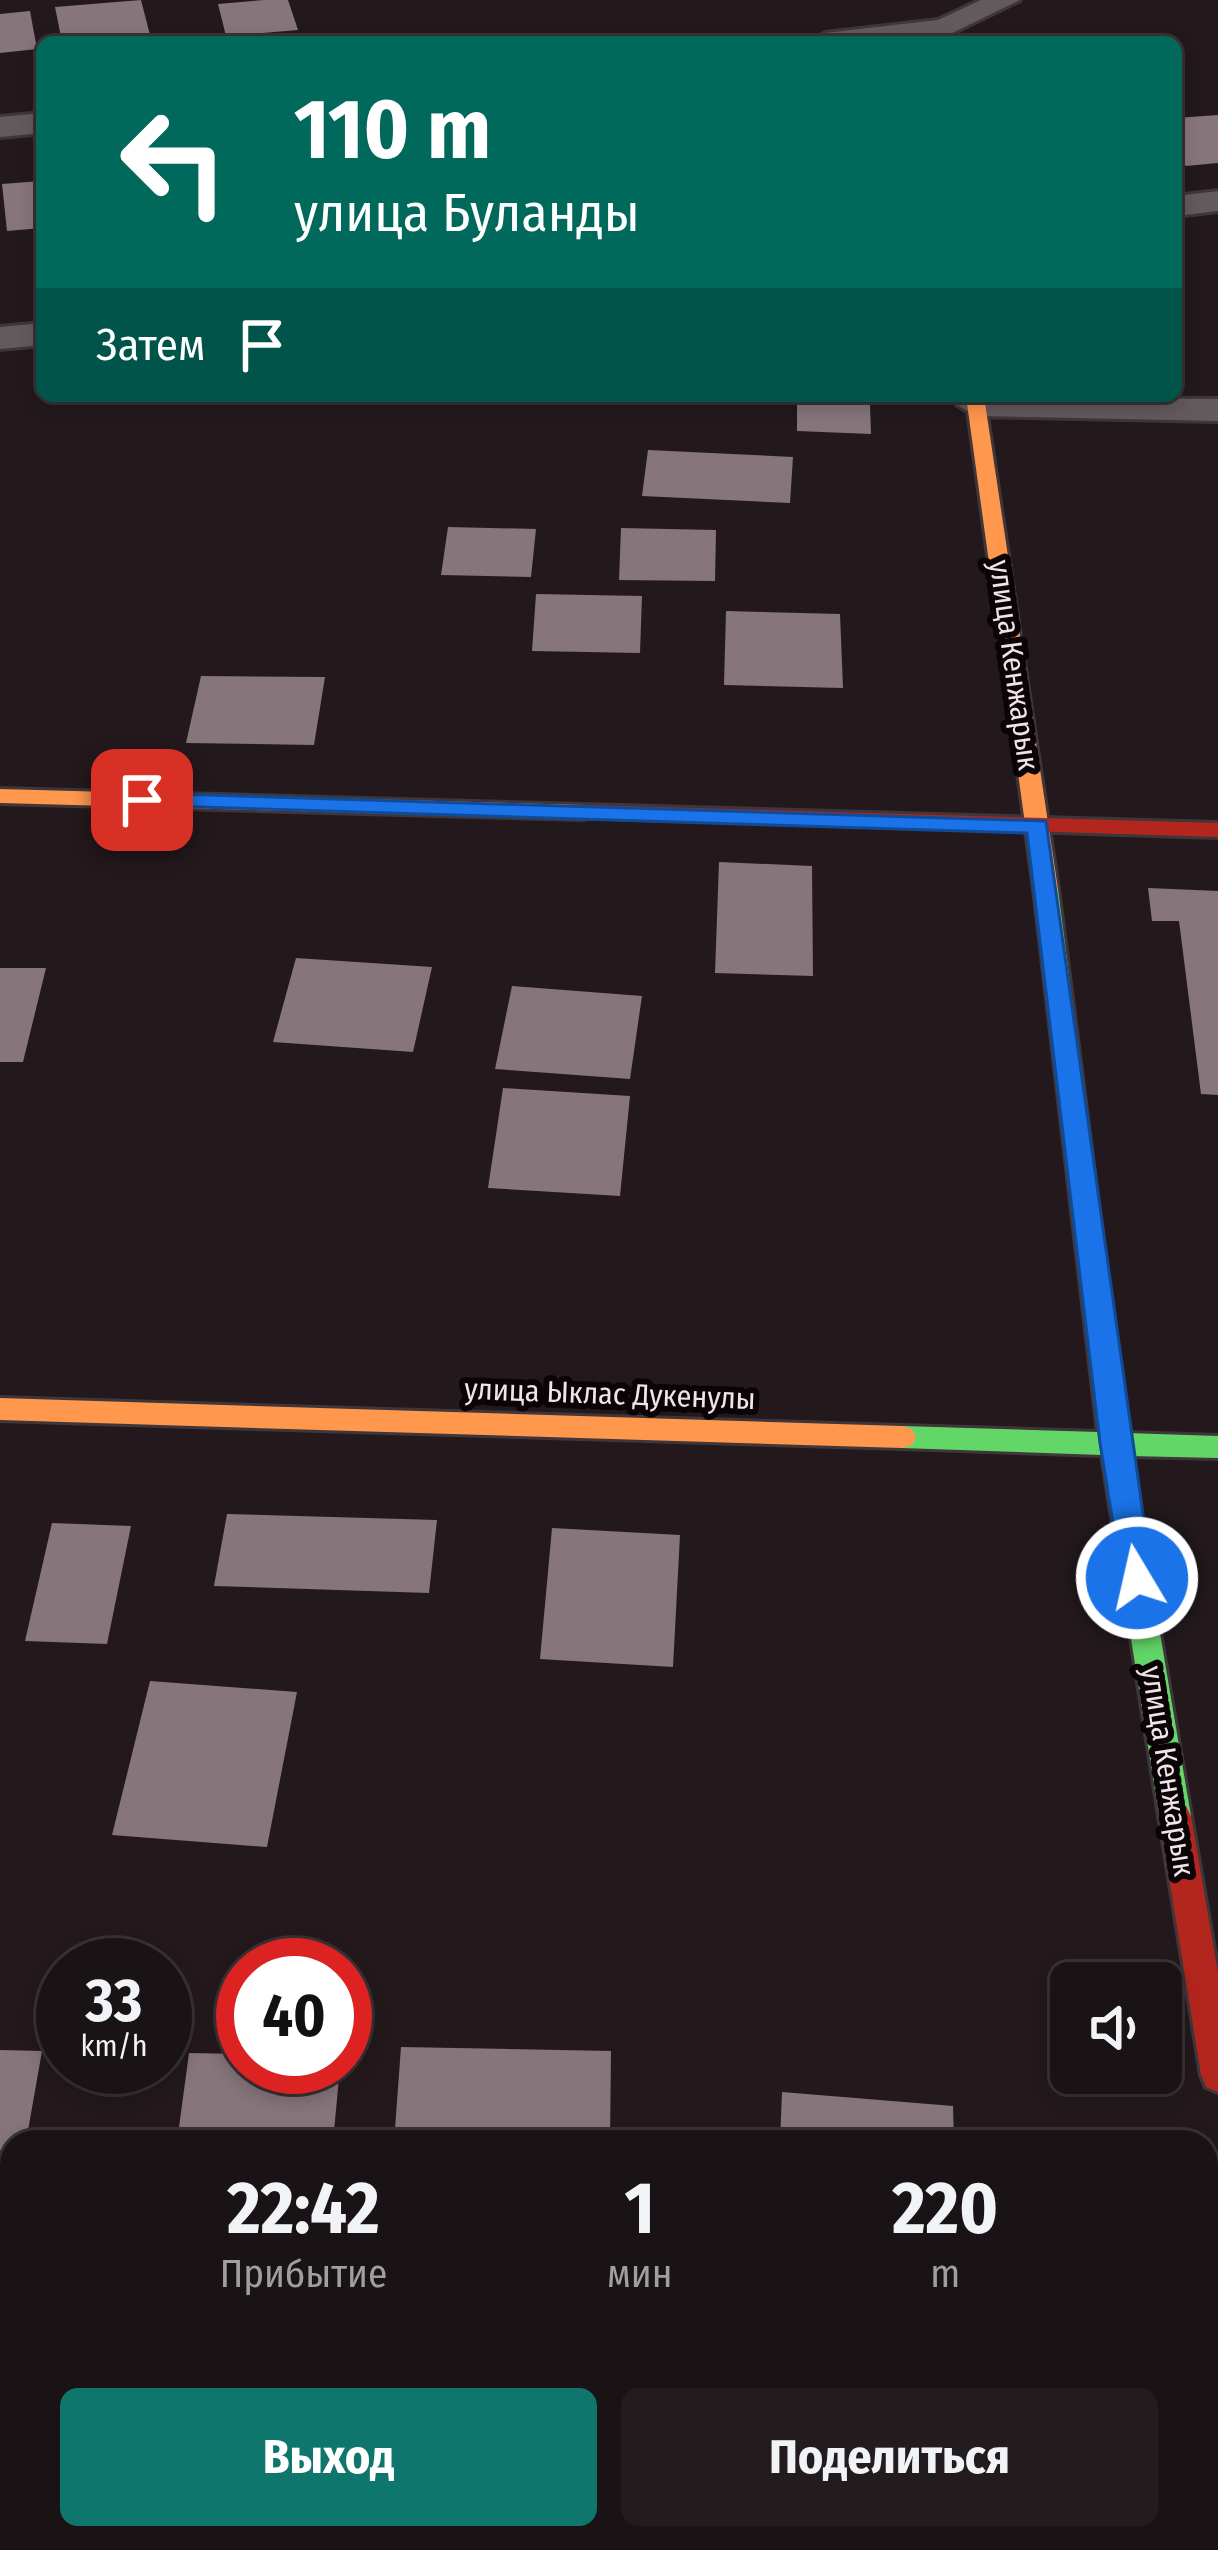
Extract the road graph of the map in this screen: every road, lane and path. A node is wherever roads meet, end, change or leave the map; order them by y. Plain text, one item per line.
1 (1004, 0) edge
2 (836, 34) edge
3 (36, 124) edge
4 (0, 127) edge
5 (1218, 201) edge
6 (1182, 205) edge
7 (36, 335) edge
8 (0, 338) edge
9 (976, 402) edge
10 (1024, 402) edge
11 (1218, 410) edge
12 (0, 796) edge
13 (1038, 826) junction
14 (1218, 830) edge
15 (0, 1409) edge
16 (1114, 1443) junction
17 (1218, 1447) edge
18 (1218, 2075) edge

1 - 2 street
3 - 4 street
5 - 6 street
7 - 8 street
9 - 13 street, улица Кенжарык
10 - 11 street
12 - 13 street
13 - 14 street
13 - 16 street, улица Кенжарык
15 - 16 street, улица Ыклас Дукенулы
16 - 17 street, улица Ыклас Дукенулы
16 - 18 street, улица Кенжарык

